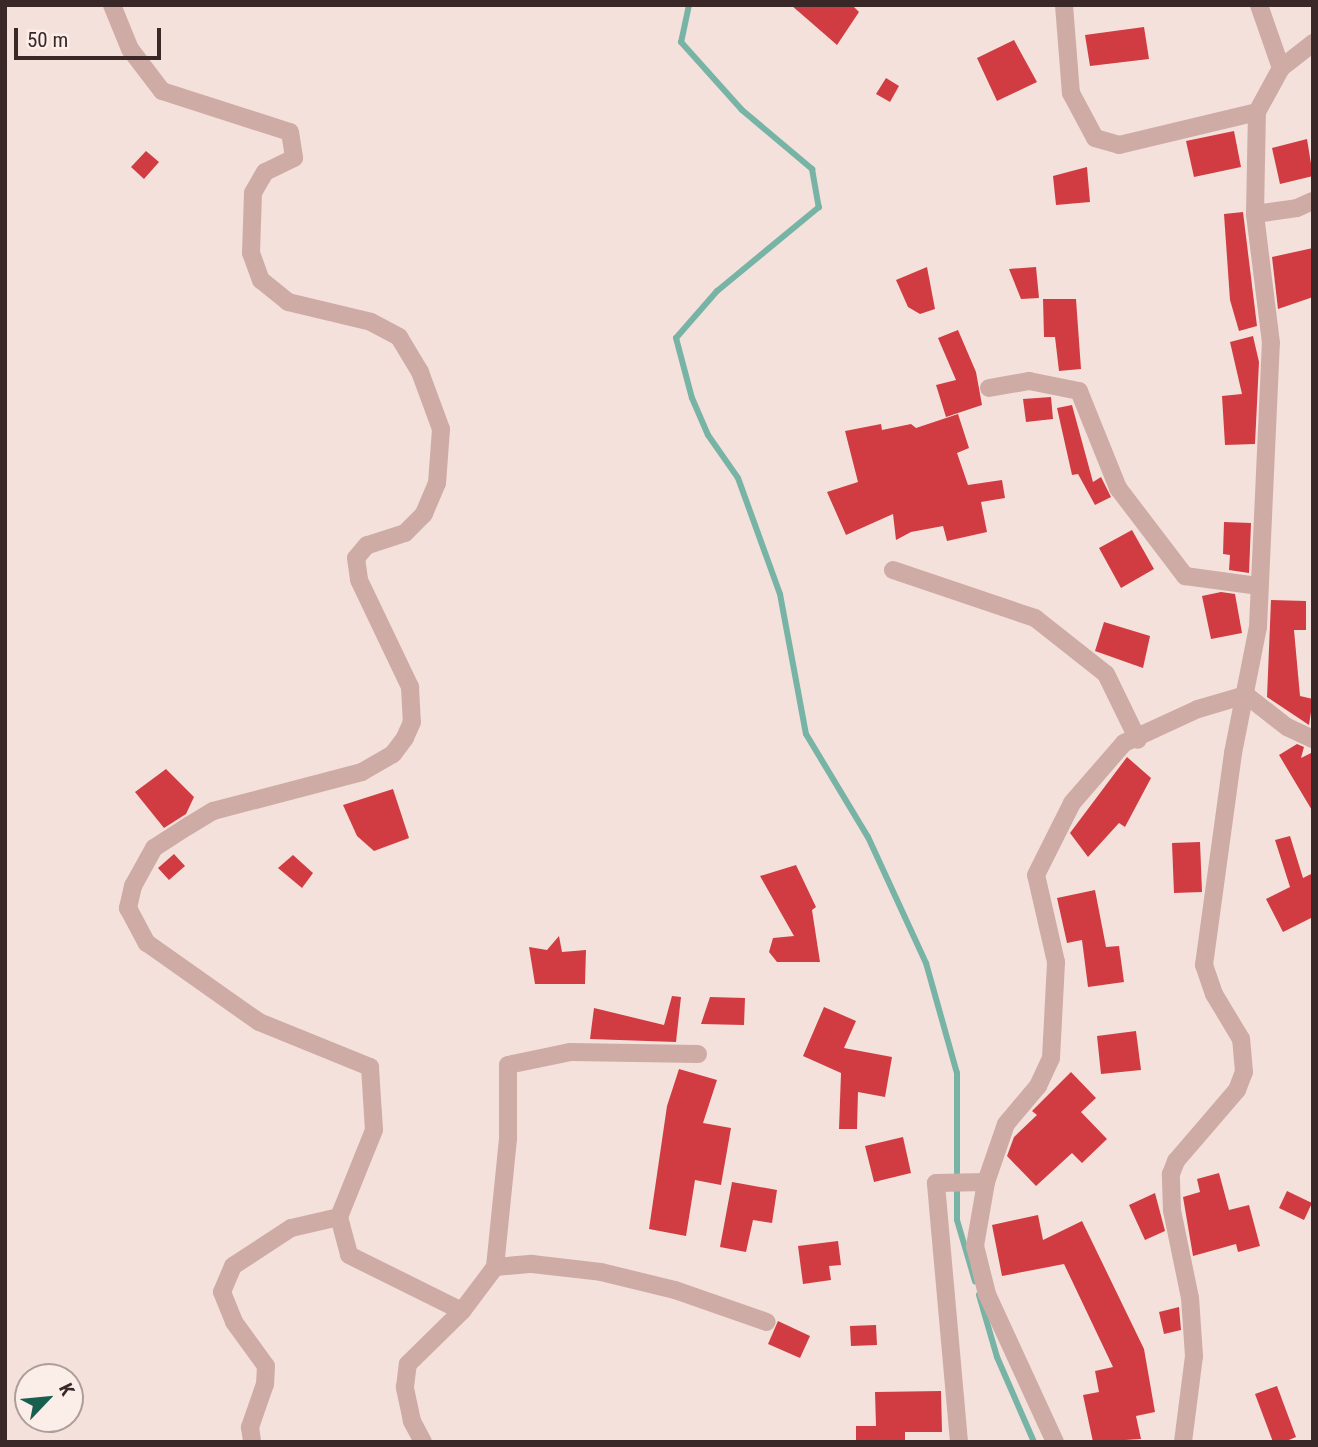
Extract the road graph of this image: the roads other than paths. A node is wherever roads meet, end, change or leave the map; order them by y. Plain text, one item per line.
1 (112, 5) edge
2 (1064, 5) edge
3 (1259, 5) edge
4 (1313, 43) edge
5 (1281, 68) junction
6 (1257, 112) junction
7 (1313, 201) edge
8 (1255, 214) junction
9 (989, 388) dead end
10 (893, 570) dead end
11 (1259, 586) junction
12 (1246, 695) junction
13 (1313, 739) edge
14 (1138, 740) junction
15 (698, 1054) dead end
16 (986, 1182) junction
17 (339, 1217) junction
18 (495, 1267) junction
19 (462, 1311) junction
20 (767, 1322) dead end
21 (252, 1442) edge
22 (423, 1442) edge
23 (959, 1442) edge
24 (1055, 1442) edge
25 (1183, 1442) edge

1 - 17 street
2 - 6 street
3 - 5 street
4 - 5 street
5 - 6 street
6 - 8 street
7 - 8 street
8 - 11 street
9 - 11 street
10 - 14 street
11 - 12 street
12 - 13 street
12 - 14 street
12 - 25 street
14 - 16 street
15 - 18 street
16 - 23 street
16 - 24 street
17 - 19 street
17 - 21 street
18 - 19 street
18 - 20 street
19 - 22 street

